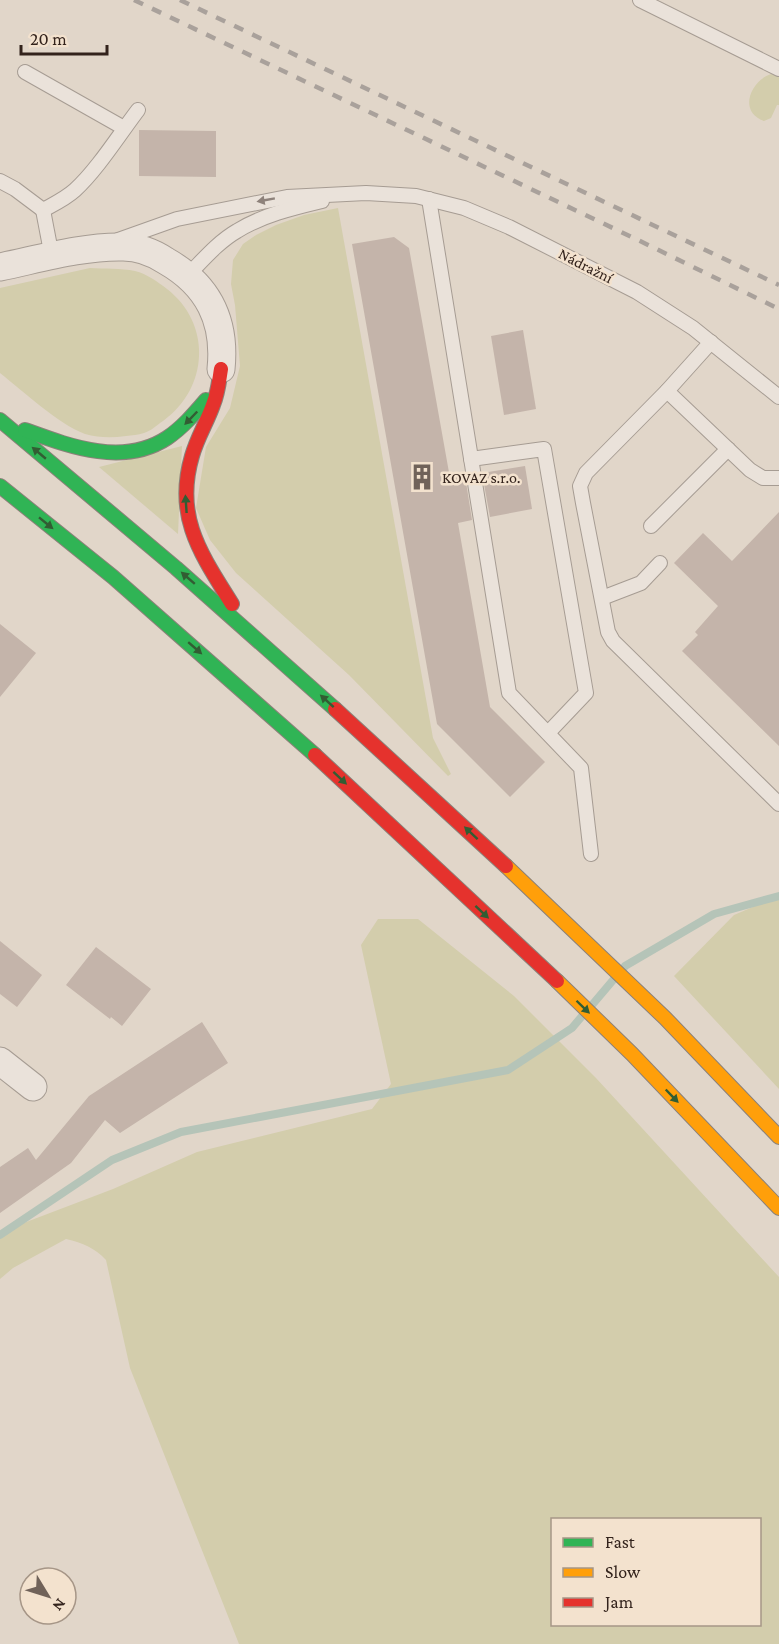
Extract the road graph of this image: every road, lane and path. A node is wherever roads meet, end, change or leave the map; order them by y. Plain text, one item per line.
1 (640, 0) edge
2 (779, 69) edge
3 (26, 72) dead end
4 (138, 110) dead end
5 (124, 128) junction
6 (0, 181) edge
7 (366, 193) junction
8 (429, 199) junction
9 (43, 210) junction
10 (99, 247) junction
11 (52, 257) junction
12 (0, 267) edge
13 (188, 275) junction
14 (711, 342) junction
15 (221, 369) junction
16 (667, 391) junction
17 (779, 397) edge
18 (1, 421) edge
19 (728, 449) junction
20 (471, 459) junction
21 (779, 478) edge
22 (0, 486) edge
23 (651, 526) dead end
24 (660, 563) dead end
25 (602, 598) junction
26 (248, 631) junction
27 (548, 733) junction
28 (779, 804) edge
29 (591, 854) dead end
30 (0, 1061) edge
31 (33, 1087) dead end
32 (779, 1137) edge
33 (779, 1208) edge

1 - 2 lane
3 - 5 lane
4 - 5 lane
5 - 9 lane
6 - 9 lane
7 - 8 lane, Nádražní
7 -> 10 lane
7 - 13 lane
8 - 14 lane, Nádražní
8 - 20 lane
9 - 11 lane
10 - 11 street
10 - 13 street
11 - 12 street
13 - 15 street
14 - 16 lane
14 - 17 lane, Nádražní
15 -> 18 main road
26 -> 15 main road
16 - 19 lane
16 - 25 lane
26 -> 18 main road
19 - 21 lane
19 - 23 lane
20 - 27 lane
20 - 27 lane
22 -> 33 main road
24 - 25 lane
25 - 28 lane
32 -> 26 main road
27 - 29 lane
30 - 31 street

